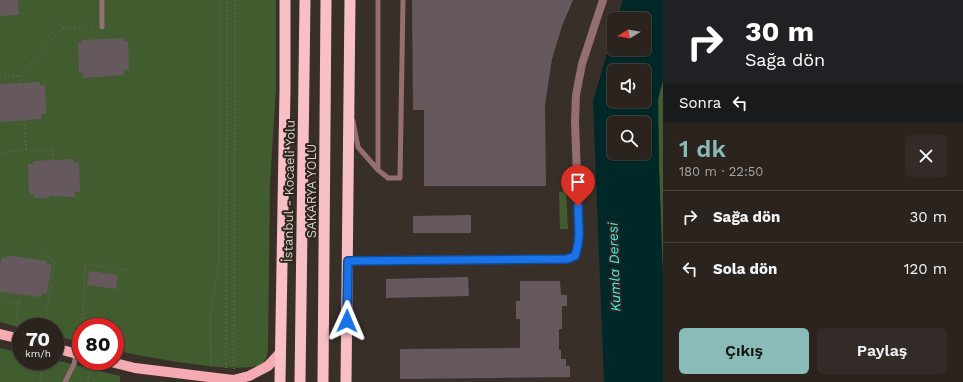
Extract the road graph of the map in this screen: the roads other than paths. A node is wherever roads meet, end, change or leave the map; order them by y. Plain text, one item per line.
1 (102, 0) edge
2 (285, 0) edge
3 (305, 0) edge
4 (326, 0) edge
5 (350, 0) edge
6 (378, 0) edge
7 (403, 0) edge
8 (603, 0) edge
9 (102, 27) road end
10 (349, 104) junction
11 (378, 170) junction
12 (348, 261) junction
13 (0, 334) edge
14 (12, 337) edge
15 (280, 353) junction
16 (124, 365) edge
17 (72, 368) edge
18 (199, 379) edge
19 (235, 381) edge
20 (65, 382) edge
21 (280, 382) edge
22 (300, 382) edge
23 (323, 382) edge
24 (346, 382) edge

1 - 9 lane
2 - 15 highway
3 - 22 highway, İstanbul - Kocaeli Yolu
4 - 23 highway, SAKARYA YOLU
5 - 10 highway
6 - 11 lane
7 - 11 lane
8 - 12 street
10 - 11 lane
10 - 12 highway
12 - 24 highway
13 - 14 main road
15 - 19 main road
15 - 21 highway
16 - 18 main road
17 - 20 lane
18 - 19 main road

